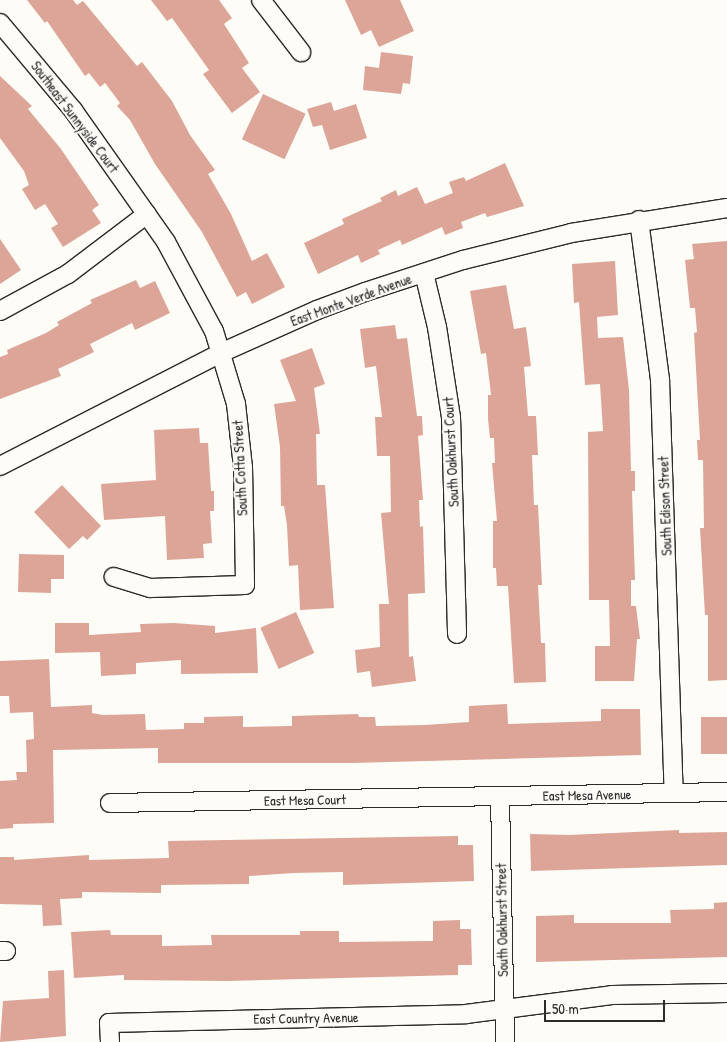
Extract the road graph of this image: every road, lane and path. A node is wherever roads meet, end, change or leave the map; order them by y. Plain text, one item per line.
1 (261, 0) edge
2 (0, 24) edge
3 (301, 52) dead end
4 (727, 208) edge
5 (147, 214) junction
6 (639, 220) junction
7 (424, 273) junction
8 (0, 311) edge
9 (223, 352) junction
10 (0, 466) edge
11 (114, 577) dead end
12 (457, 634) dead end
13 (727, 792) edge
14 (674, 793) junction
15 (500, 797) junction
16 (110, 804) dead end
17 (727, 993) edge
18 (504, 1009) junction
19 (110, 1042) edge
20 (505, 1042) edge

1 - 3 street
2 - 5 street, Southeast Sunnyside Court
4 - 6 street, East Monte Verde Avenue
5 - 8 street
5 - 9 street, Southeast Sunnyside Court
6 - 7 street, East Monte Verde Avenue
6 - 14 street, South Edison Street
7 - 9 street, East Monte Verde Avenue
7 - 12 street, South Oakhurst Court
9 - 10 street, East Monte Verde Avenue
9 - 11 street, South Cotta Street
13 - 14 street
14 - 15 street, East Mesa Avenue
15 - 16 street, East Mesa Court
15 - 18 street, South Oakhurst Street
17 - 18 street, East Country Avenue
18 - 19 street, East Country Avenue
18 - 20 street, South Oakhurst Street

